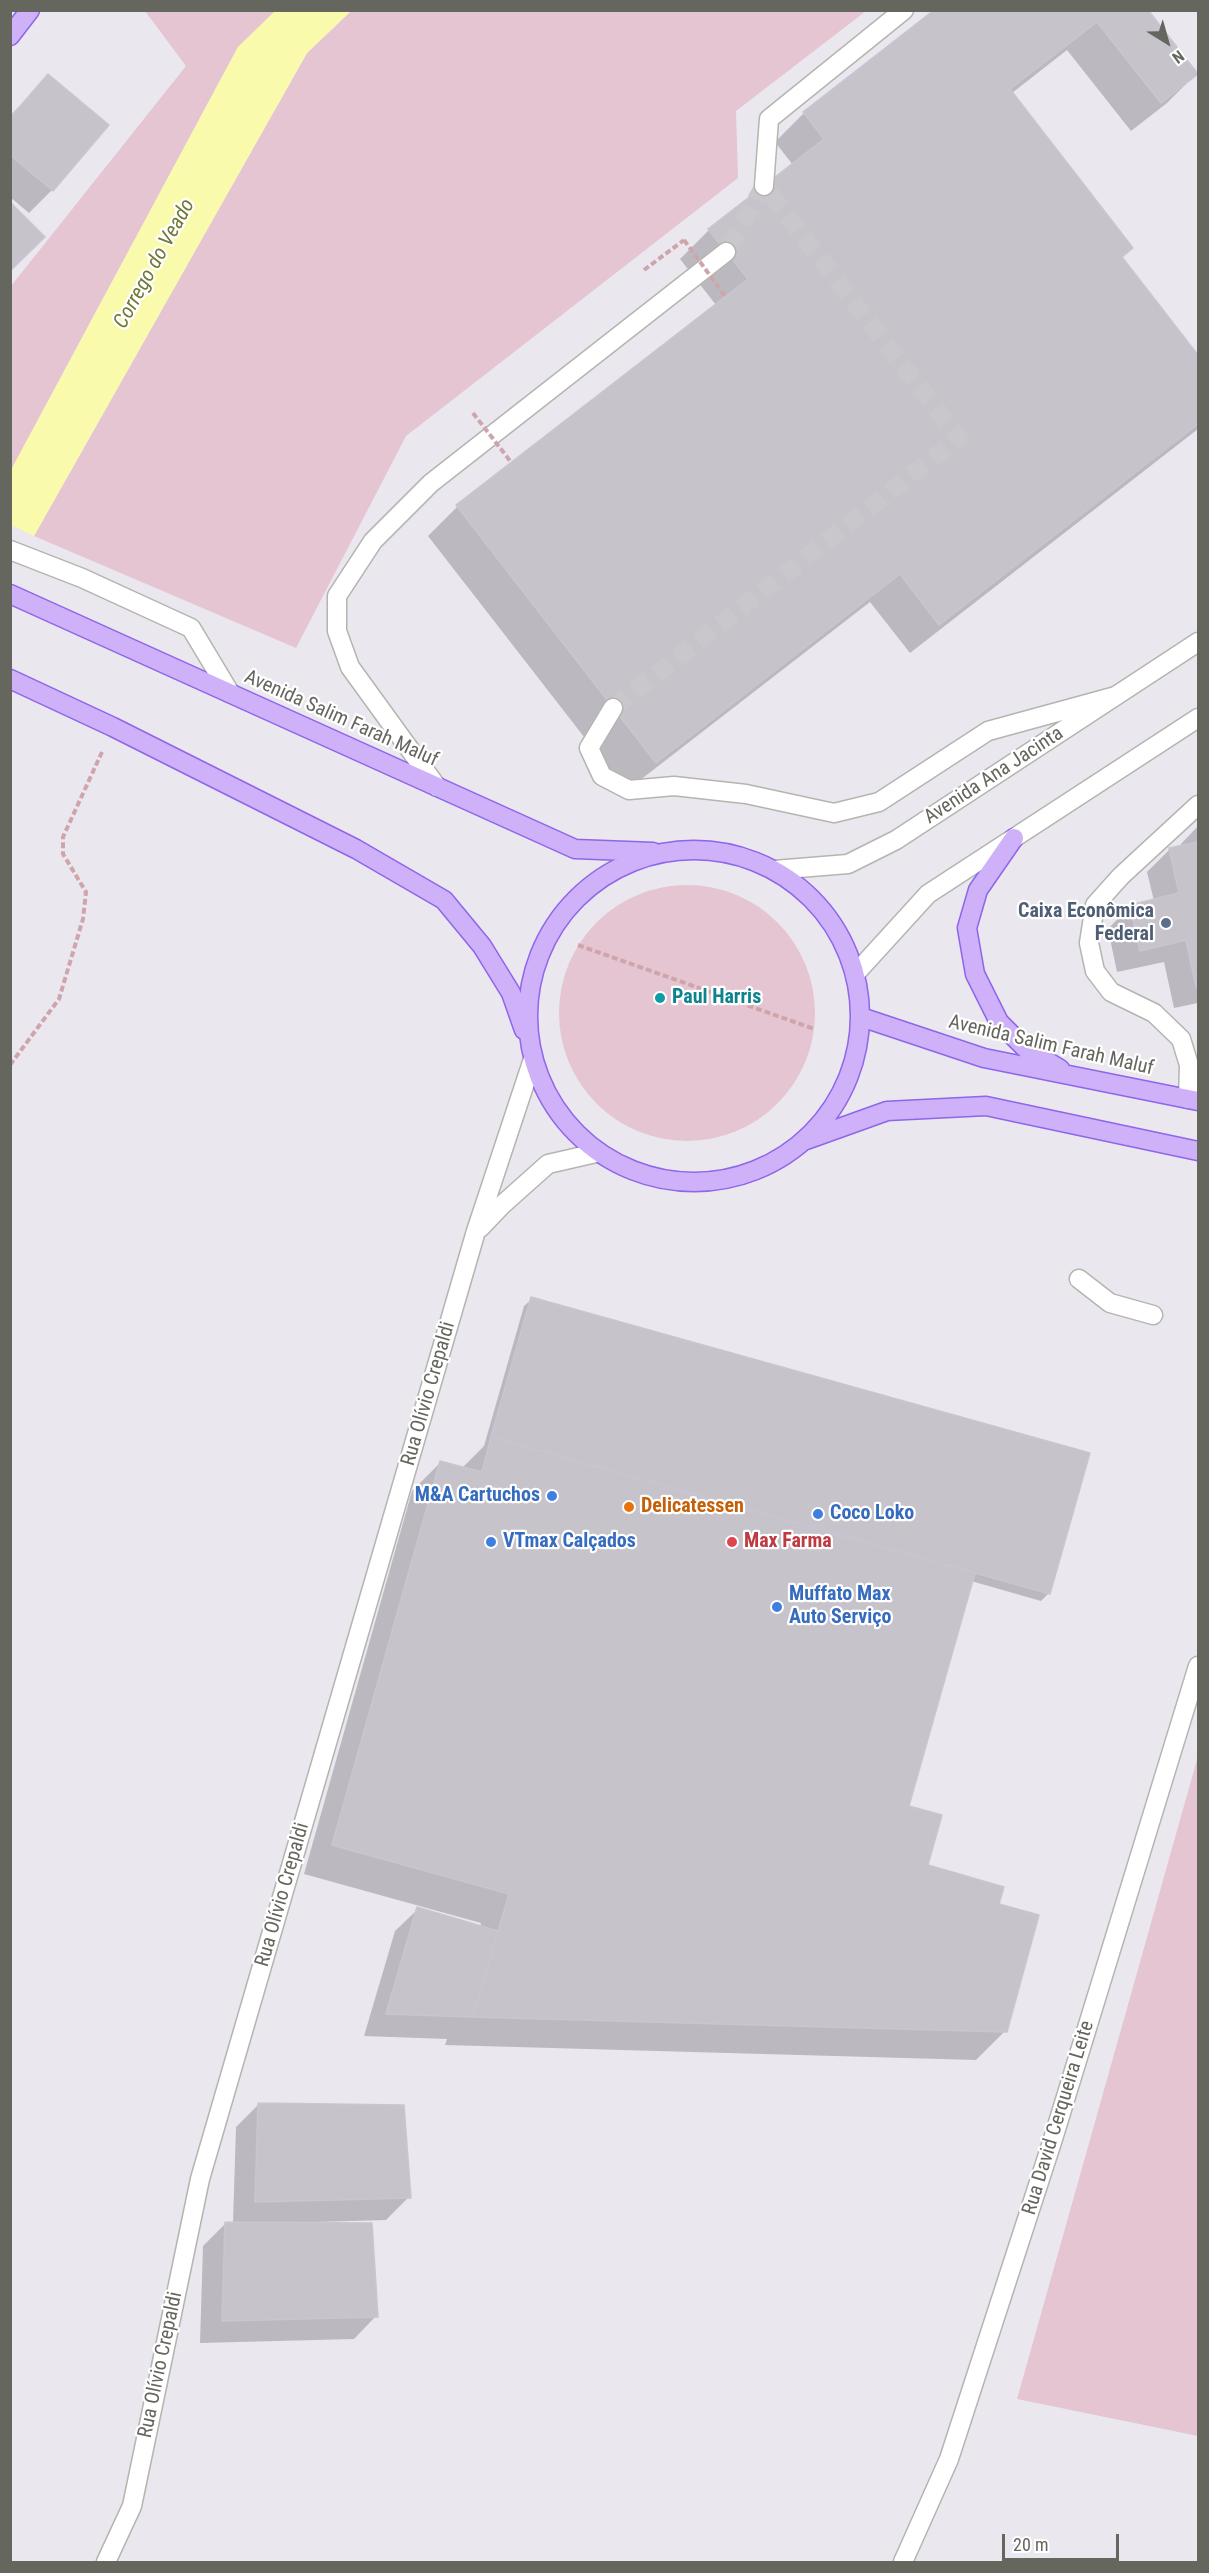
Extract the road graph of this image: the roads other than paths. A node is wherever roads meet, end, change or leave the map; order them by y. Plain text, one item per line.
1 (30, 10) edge
2 (904, 10) edge
3 (10, 36) edge
4 (764, 186) dead end
5 (726, 252) tunnel mouth
6 (10, 550) edge
7 (10, 594) edge
8 (1198, 642) edge
9 (10, 679) edge
10 (230, 693) junction
11 (1116, 696) junction
12 (613, 708) tunnel mouth
13 (1198, 718) edge
14 (437, 787) junction
15 (1198, 805) edge
16 (1014, 838) junction
17 (661, 852) junction
18 (774, 870) junction
19 (856, 973) junction
20 (861, 1017) junction
21 (531, 1051) junction
22 (1072, 1076) junction
23 (1193, 1100) edge
24 (804, 1141) junction
25 (1198, 1151) edge
26 (596, 1153) junction
27 (476, 1231) junction
28 (1079, 1279) dead end
29 (1153, 1315) dead end
30 (1198, 1666) edge
31 (106, 2562) edge
32 (903, 2562) edge

1 - 3 main road
2 - 4 street
5 - 14 street
6 - 10 street
7 - 10 main road, Avenida Salim Farah Maluf
8 - 11 street, Avenida Ana Jacinta
9 - 21 main road
10 - 14 main road, Avenida Salim Farah Maluf
11 - 12 street
11 - 18 street, Avenida Ana Jacinta
13 - 16 street
14 - 17 main road, Avenida Salim Farah Maluf
15 - 23 street
16 - 19 street
16 - 22 main road
17 - 18 main road, Avenida Salim Farah Maluf
17 - 21 main road
18 - 19 main road, Avenida Salim Farah Maluf
19 - 20 main road, Avenida Salim Farah Maluf
20 - 22 main road, Avenida Salim Farah Maluf
20 - 24 main road, Avenida Salim Farah Maluf
21 - 26 main road
21 - 27 street, Rua Olívio Crepaldi
22 - 23 main road, Avenida Salim Farah Maluf
24 - 25 main road
24 - 26 main road
26 - 27 street
27 - 31 street, Rua Olívio Crepaldi
28 - 29 street
30 - 32 street, Rua David Cerqueira Leite

